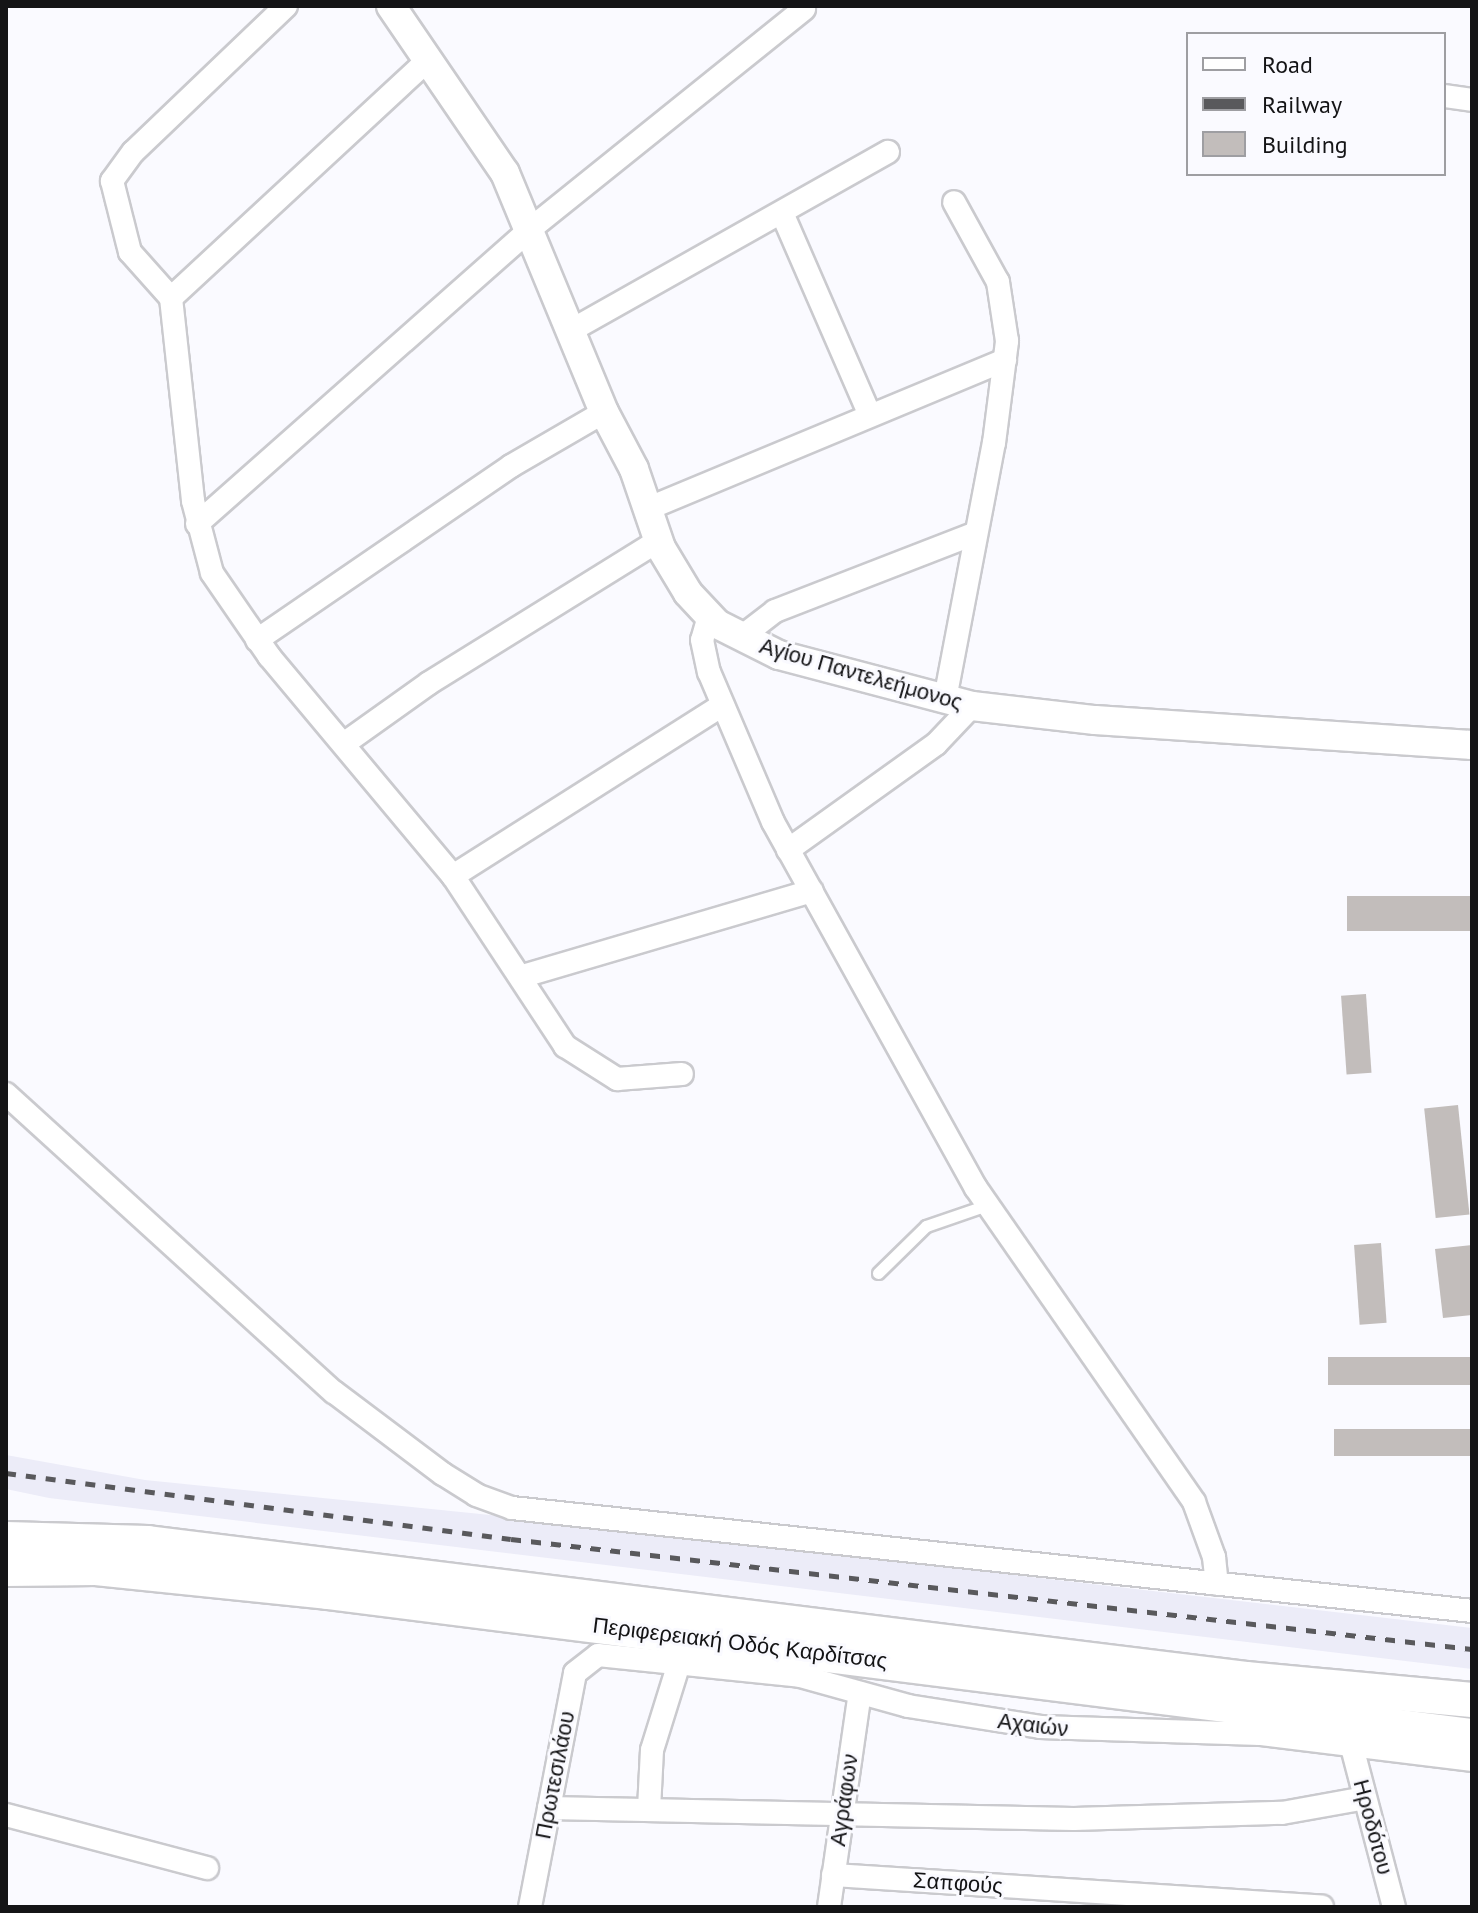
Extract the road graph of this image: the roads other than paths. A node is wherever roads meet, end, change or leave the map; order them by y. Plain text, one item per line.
1 (286, 6) edge
2 (391, 6) edge
3 (804, 9) dead end
4 (427, 61) junction
5 (1446, 96) edge
6 (1472, 100) edge
7 (888, 152) dead end
8 (954, 202) dead end
9 (782, 213) junction
10 (529, 230) junction
11 (171, 298) junction
12 (570, 331) junction
13 (1005, 360) junction
14 (604, 412) junction
15 (869, 413) junction
16 (647, 509) junction
17 (197, 524) junction
18 (974, 534) junction
19 (658, 541) junction
20 (709, 616) junction
21 (740, 638) junction
22 (257, 640) junction
23 (958, 703) junction
24 (722, 705) junction
25 (345, 743) junction
26 (1472, 745) edge
27 (788, 850) junction
28 (453, 876) junction
29 (812, 891) junction
30 (523, 976) junction
31 (682, 1074) dead end
32 (6, 1094) edge
33 (987, 1205) junction
34 (878, 1273) dead end
35 (6, 1539) edge
36 (6, 1569) edge
37 (1217, 1584) junction
38 (1472, 1611) edge
39 (598, 1655) joint
40 (680, 1660) junction
41 (860, 1693) junction
42 (1472, 1700) edge
43 (1472, 1736) edge
44 (1352, 1747) junction
45 (1472, 1760) edge
46 (1365, 1798) junction
47 (549, 1808) junction
48 (649, 1809) junction
49 (6, 1815) edge
50 (842, 1818) junction
51 (207, 1868) dead end
52 (833, 1875) junction
53 (1080, 1899) edge
54 (530, 1907) edge
55 (829, 1907) edge
56 (1322, 1907) edge
57 (1394, 1907) edge

1 - 11 street
2 - 4 street, Αγίου Παντελεήμονος
3 - 10 street
4 - 10 street, Αγίου Παντελεήμονος
4 - 11 street
5 - 6 street
7 - 9 street
8 - 13 street
9 - 12 street
9 - 15 street
10 - 12 street, Αγίου Παντελεήμονος
10 - 17 street
11 - 17 street
12 - 14 street, Αγίου Παντελεήμονος
13 - 15 street
13 - 18 street
14 - 16 street, Αγίου Παντελεήμονος
14 - 22 street
15 - 16 street
16 - 19 street, Αγίου Παντελεήμονος
17 - 22 street
18 - 21 street
18 - 23 street
19 - 20 street, Αγίου Παντελεήμονος
19 - 25 street
20 - 21 street, Αγίου Παντελεήμονος
20 - 24 street
21 - 23 street, Αγίου Παντελεήμονος
22 - 25 street
23 - 26 street, Αγίου Παντελεήμονος
23 - 27 street
24 - 27 street
24 - 28 street
25 - 28 street
27 - 29 street
28 - 30 street
29 - 30 street
29 - 33 street
30 - 31 street
32 - 37 street
33 - 34 lane
33 - 37 street
35 - 42 main road, Περιφερειακή Οδός Καρδίτσας
36 - 43 main road, Περιφερειακή Οδός Καρδίτσας
37 - 38 street
39 - 40 street, Αχαιών
39 - 47 street, Πρωτεσιλάου
40 - 41 street, Αχαιών
40 - 48 street
41 - 44 street, Αχαιών
41 - 50 street, Αγράφων
44 - 45 street, Αχαιών
44 - 46 street, Ηροδότου
46 - 50 street
46 - 57 street, Ηροδότου
47 - 48 street
47 - 54 street, Πρωτεσιλάου
48 - 50 street
49 - 51 street
50 - 52 street, Αγράφων
52 - 53 street, Σαπφούς
52 - 55 street, Αγράφων
53 - 56 street, Σαπφούς

